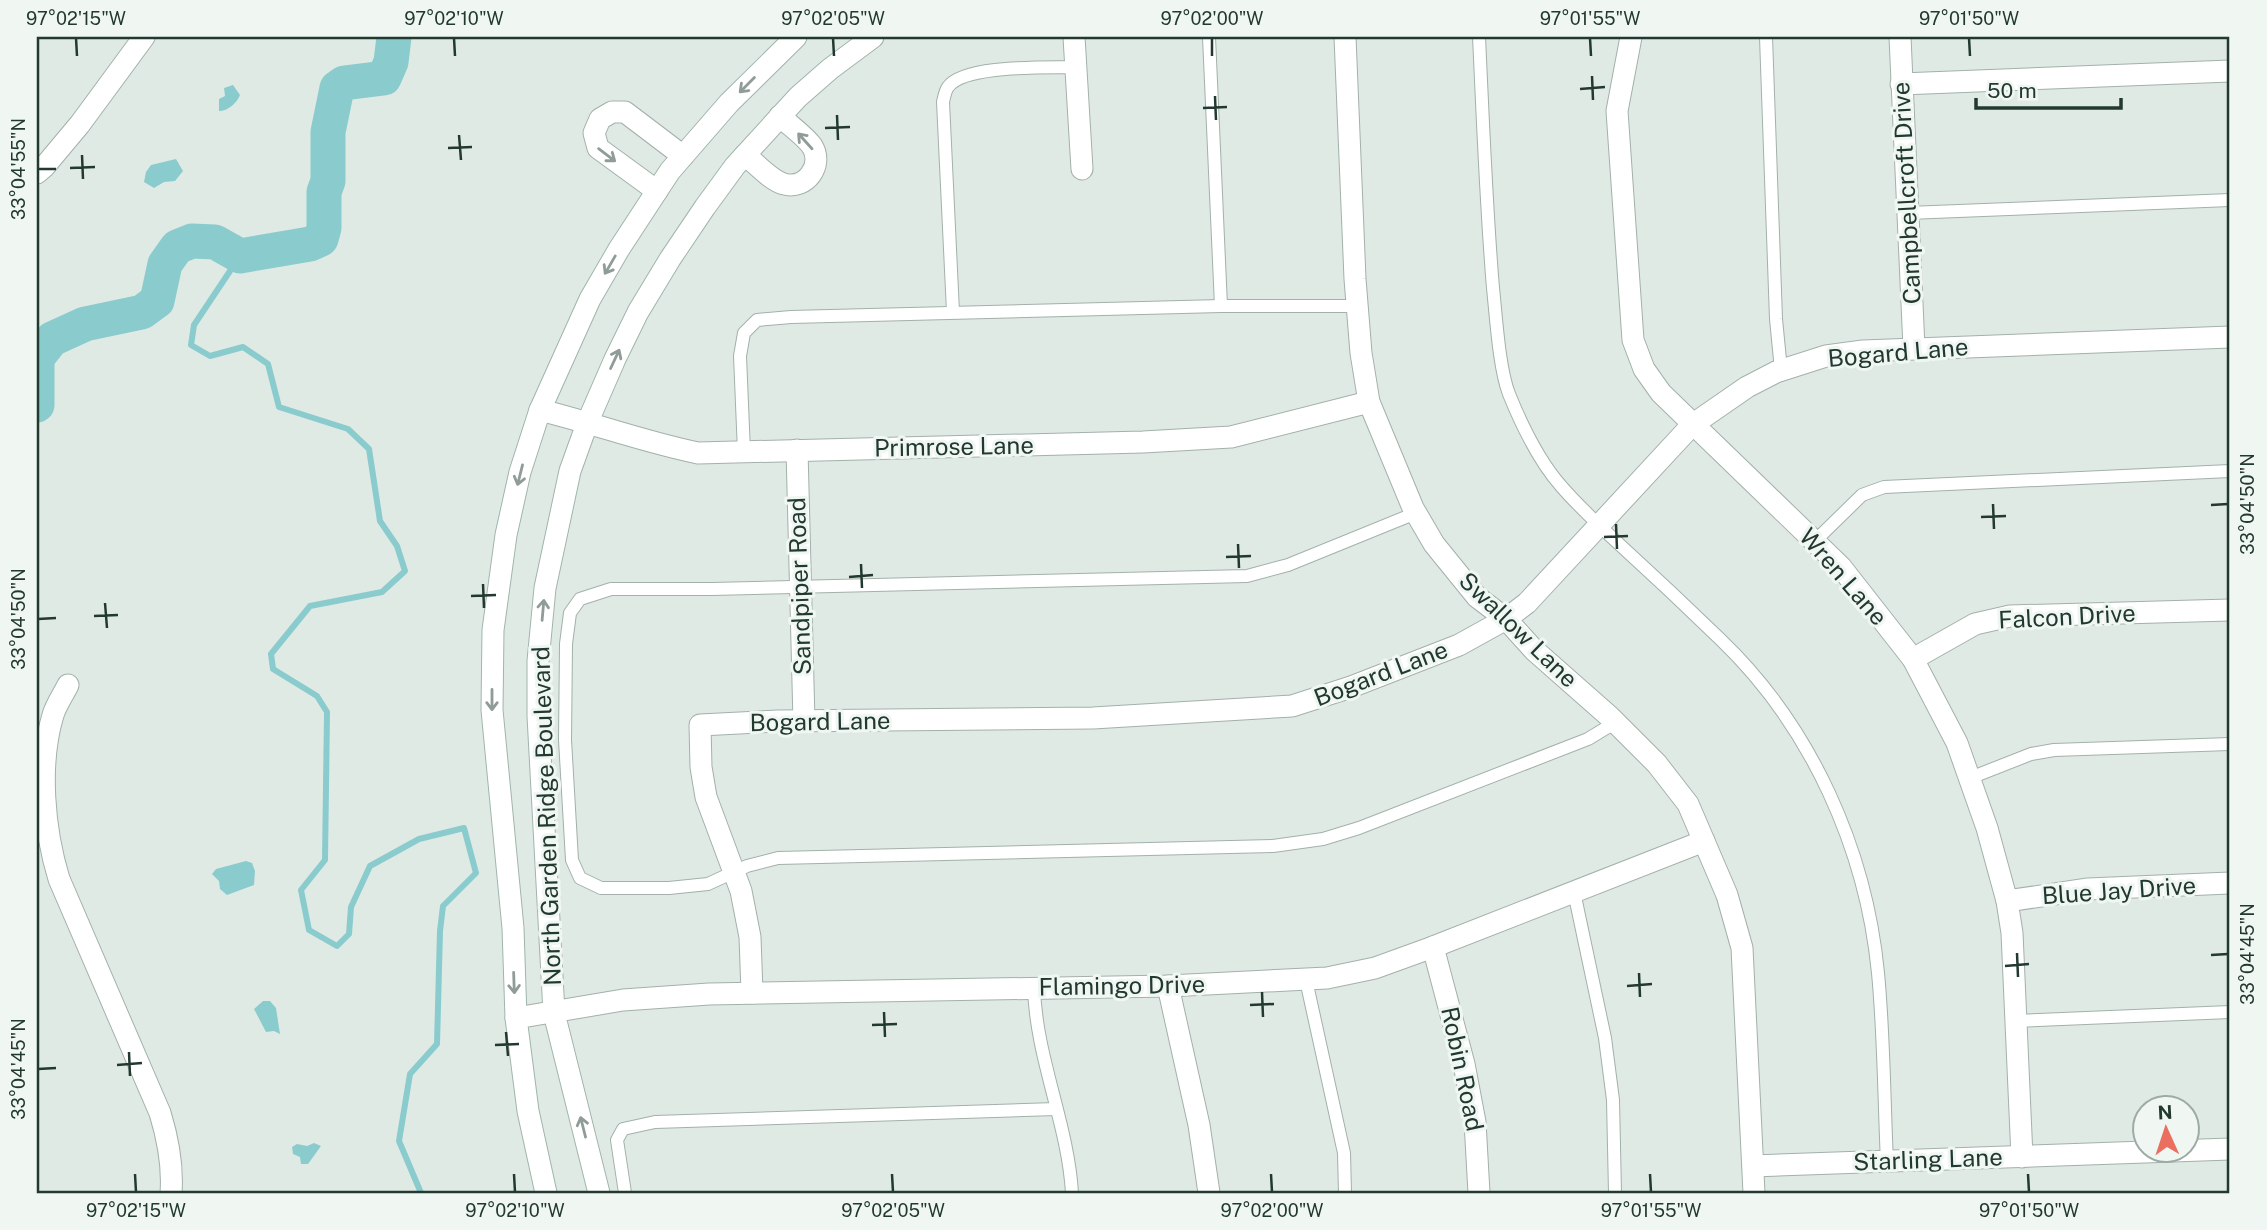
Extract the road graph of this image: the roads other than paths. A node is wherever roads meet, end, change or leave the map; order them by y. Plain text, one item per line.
1 (144, 37) edge
2 (796, 37) edge
3 (873, 37) edge
4 (1074, 37) edge
5 (1209, 37) edge
6 (1345, 37) edge
7 (1479, 37) edge
8 (1631, 37) edge
9 (1766, 37) edge
10 (1900, 37) edge
11 (1076, 67) junction
12 (2230, 71) edge
13 (1901, 84) junction
14 (780, 116) junction
15 (745, 155) junction
16 (683, 156) junction
17 (1082, 169) dead end
18 (37, 173) edge
19 (657, 191) junction
20 (2230, 200) edge
21 (1908, 214) junction
22 (1221, 306) junction
23 (1357, 306) junction
24 (953, 312) junction
25 (2230, 337) edge
26 (1914, 348) junction
27 (1781, 370) junction
28 (1369, 402) junction
29 (540, 410) junction
30 (588, 421) junction
31 (1692, 425) junction
32 (797, 450) junction
33 (744, 452) junction
34 (2230, 471) edge
35 (1416, 513) junction
36 (1599, 525) junction
37 (1815, 541) junction
38 (801, 586) junction
39 (2230, 610) edge
40 (1506, 620) junction
41 (1913, 659) junction
42 (68, 685) dead end
43 (804, 721) junction
44 (1616, 722) junction
45 (2230, 744) edge
46 (1970, 778) junction
47 (1704, 841) junction
48 (733, 872) junction
49 (2230, 883) edge
50 (1574, 892) junction
51 (2007, 901) junction
52 (1433, 947) junction
53 (1306, 980) junction
54 (1168, 986) junction
55 (1034, 988) junction
56 (752, 993) junction
57 (2230, 1012) edge
58 (554, 1013) junction
59 (516, 1018) junction
60 (2016, 1021) junction
61 (1056, 1109) junction
62 (2230, 1149) edge
63 (2022, 1157) junction
64 (1887, 1161) junction
65 (1753, 1166) junction
66 (171, 1193) edge
67 (546, 1193) edge
68 (599, 1193) edge
69 (625, 1193) edge
70 (1072, 1193) edge
71 (1209, 1193) edge
72 (1345, 1193) edge
73 (1479, 1193) edge
74 (1615, 1193) edge
75 (1754, 1193) edge

1 - 18 street
2 -> 16 street, North Garden Ridge Boulevard
3 - 14 street, North Garden Ridge Boulevard
4 - 11 street
5 - 22 lane
6 - 23 street, Swallow Lane
7 - 36 lane
8 - 31 street, Wren Lane
9 - 27 lane
10 - 13 street, Campbellcroft Drive
11 - 17 street
11 - 24 lane
12 - 13 street
13 - 21 street, Campbellcroft Drive
14 - 15 street, North Garden Ridge Boulevard
15 -> 14 street
30 -> 15 street, North Garden Ridge Boulevard
16 - 19 street, North Garden Ridge Boulevard
16 -> 19 street
19 -> 29 street, North Garden Ridge Boulevard
20 - 21 lane
21 - 26 street, Campbellcroft Drive
22 - 23 lane
22 - 24 lane
23 - 28 street, Swallow Lane
24 - 33 lane
25 - 26 street, Bogard Lane
26 - 27 street, Bogard Lane
27 - 31 street, Bogard Lane
28 - 32 street, Primrose Lane
28 - 35 street, Swallow Lane
29 - 30 street, Primrose Lane
29 -> 59 street, North Garden Ridge Boulevard
30 - 33 street, Primrose Lane
58 -> 30 street, North Garden Ridge Boulevard
31 - 36 street, Bogard Lane
31 - 37 street, Wren Lane
32 - 33 street, Primrose Lane
32 - 38 street, Sandpiper Road
34 - 37 lane
35 - 38 lane
35 - 40 street, Swallow Lane
36 - 40 street, Bogard Lane
36 - 64 lane
37 - 41 street, Wren Lane
38 - 43 street, Sandpiper Road
38 - 48 lane
39 - 41 street, Falcon Drive
40 - 43 street, Bogard Lane
40 - 44 street, Swallow Lane
41 - 46 street, Wren Lane
42 - 66 street
43 - 48 street, Bogard Lane
44 - 47 street, Swallow Lane
44 - 48 lane
45 - 46 lane
46 - 51 street, Wren Lane
47 - 50 street, Flamingo Drive
47 - 65 street, Swallow Lane
48 - 56 street, Bogard Lane
49 - 51 street, Blue Jay Drive
50 - 52 street, Flamingo Drive
50 - 74 lane
51 - 60 street, Wren Lane
52 - 53 street, Flamingo Drive
52 - 73 street, Robin Road
53 - 54 street, Flamingo Drive
53 - 72 lane
54 - 55 street, Flamingo Drive
54 - 71 street
55 - 56 street, Flamingo Drive
55 - 61 lane
56 - 58 street, Flamingo Drive
57 - 60 lane
58 - 59 street, Flamingo Drive
68 -> 58 street, North Garden Ridge Boulevard
59 - 67 street, North Garden Ridge Boulevard
60 - 63 street, Wren Lane
61 - 69 lane
61 - 70 lane
62 - 63 street, Starling Lane
63 - 64 street, Starling Lane
64 - 65 street, Starling Lane
65 - 75 street, Swallow Lane

